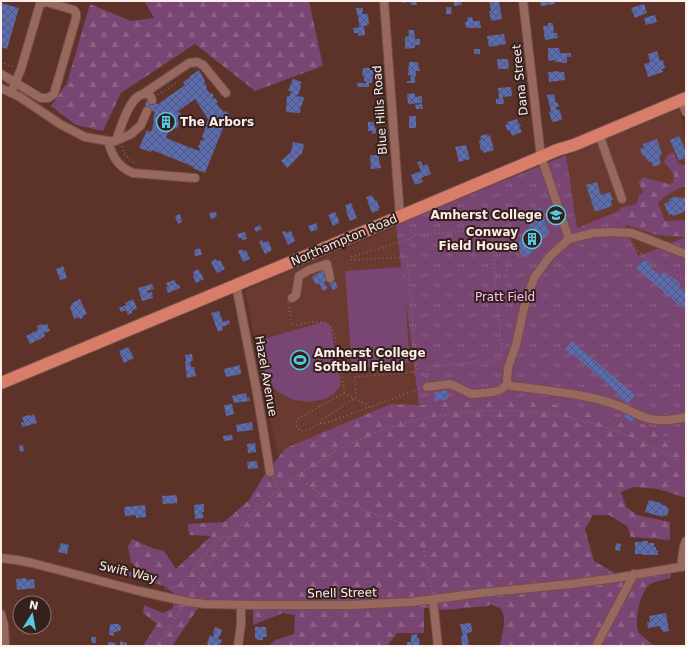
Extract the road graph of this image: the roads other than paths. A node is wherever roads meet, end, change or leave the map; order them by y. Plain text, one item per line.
1 (384, 1) edge
2 (523, 1) edge
3 (1, 74) edge
4 (16, 82) junction
5 (1, 88) edge
6 (12, 93) junction
7 (226, 93) dead end
8 (143, 94) junction
9 (153, 99) road end
10 (684, 99) edge
11 (147, 111) dead end
12 (686, 112) edge
13 (599, 134) junction
14 (112, 141) junction
15 (540, 157) junction
16 (195, 178) dead end
17 (622, 199) dead end
18 (400, 217) junction
19 (569, 239) junction
20 (686, 254) edge
21 (330, 278) dead end
22 (236, 285) junction
23 (292, 298) dead end
24 (1, 383) edge
25 (508, 384) junction
26 (427, 387) road end
27 (686, 417) edge
28 (270, 472) road end
29 (686, 541) edge
30 (1, 558) edge
31 (684, 566) edge
32 (634, 574) junction
33 (433, 600) junction
34 (241, 605) junction
35 (1, 614) edge
36 (5, 646) edge
37 (238, 646) edge
38 (438, 646) edge
39 (596, 646) edge

1 - 18 street, Blue Hills Road
2 - 15 street, Dana Street
3 - 4 street
4 - 4 street
4 - 6 street
5 - 6 street
6 - 14 street
7 - 8 street
8 - 9 street
8 - 14 street
10 - 12 street
10 - 13 highway, Northampton Road
11 - 14 street
13 - 15 highway, Northampton Road
13 - 17 street
14 - 16 street
15 - 18 highway, Northampton Road
15 - 19 street, Dana Street
18 - 22 highway, Northampton Road
19 - 20 street
19 - 25 street
21 - 23 street
22 - 24 highway, Northampton Road
22 - 28 street, Hazel Avenue
25 - 26 street
25 - 27 street
29 - 31 street
30 - 34 street, Snell Street
31 - 32 street, Snell Street
32 - 33 street, Snell Street
32 - 39 street
33 - 34 street, Snell Street
33 - 38 street
34 - 37 street
35 - 36 street

